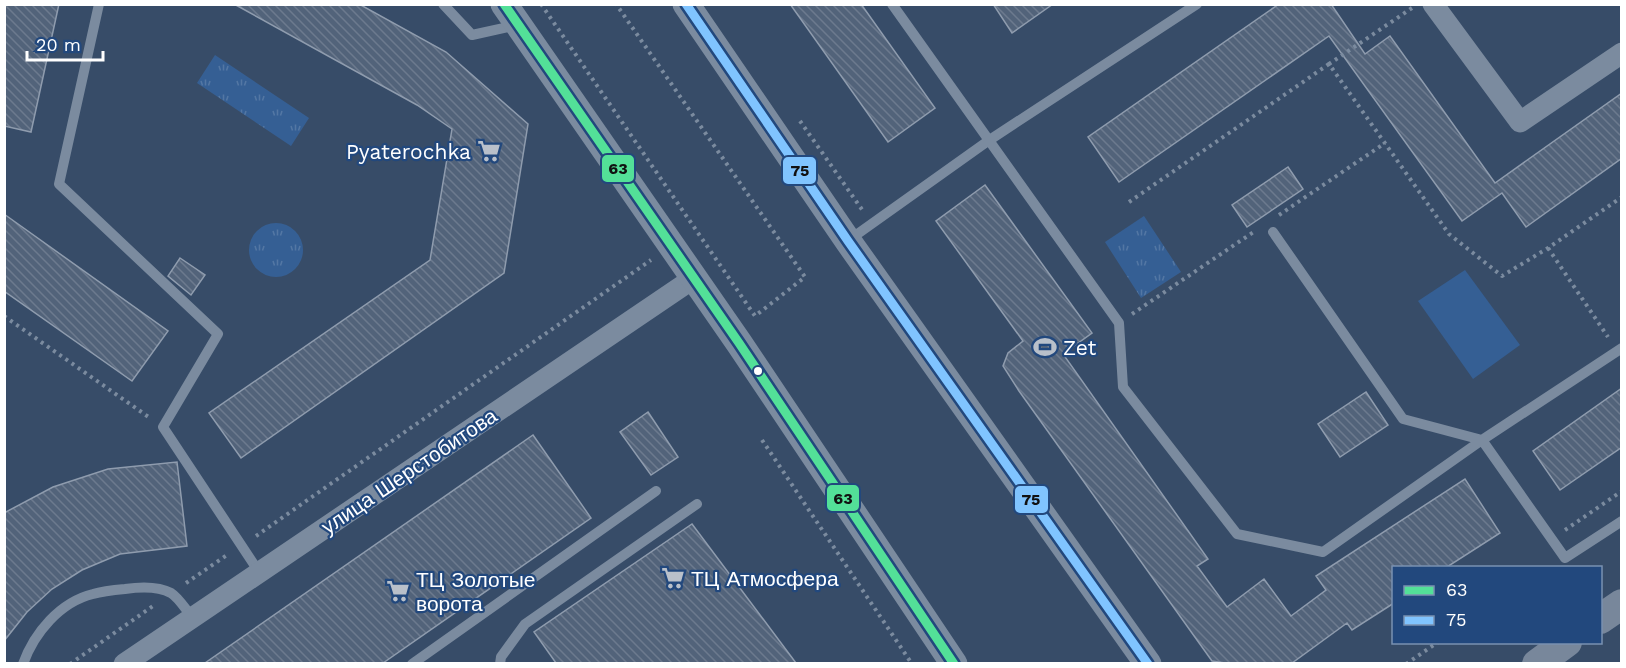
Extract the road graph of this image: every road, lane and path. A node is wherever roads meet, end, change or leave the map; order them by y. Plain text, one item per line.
1 (99, 4) edge
2 (444, 4) edge
3 (542, 4) edge
4 (616, 4) edge
5 (686, 4) edge
6 (1197, 4) edge
7 (1417, 4) edge
8 (1433, 4) edge
9 (894, 5) edge
10 (511, 15) edge
11 (1622, 53) edge
12 (1329, 64) junction
13 (988, 141) junction
14 (1385, 143) junction
15 (1622, 197) edge
16 (1129, 202) dead end
17 (1277, 216) dead end
18 (1257, 230) dead end
19 (1273, 232) dead end
20 (848, 241) junction
21 (672, 246) junction
22 (1548, 248) junction
23 (694, 278) junction
24 (4, 316) edge
25 (1119, 323) junction
26 (1619, 349) edge
27 (163, 427) junction
28 (762, 440) dead end
29 (1482, 440) junction
30 (656, 490) dead end
31 (1622, 491) edge
32 (697, 504) dead end
33 (1622, 521) edge
34 (1552, 539) junction
35 (243, 545) junction
36 (259, 572) junction
37 (171, 594) junction
38 (1622, 604) edge
39 (192, 617) junction
40 (1602, 618) edge
41 (1435, 644) edge
42 (1563, 644) edge
43 (23, 663) edge
44 (70, 663) edge
45 (124, 663) edge
46 (412, 663) edge
47 (500, 663) edge
48 (912, 663) edge
49 (954, 663) edge
50 (1148, 663) edge
51 (1406, 663) edge
52 (1537, 663) edge

1 - 27 lane
2 - 10 lane
3 - 4 path
5 - 20 street
6 - 13 lane
7 - 12 path
8 - 11 street
9 - 13 lane
10 - 21 street
12 - 14 path
12 - 16 path
13 - 20 lane
13 - 25 lane
14 - 17 path
14 - 22 path
15 - 22 path
18 - 25 path
19 - 29 lane
20 - 50 street
21 - 23 street
21 - 35 path
22 - 26 path
23 - 36 street, улица Шерстобитова
23 - 49 street
24 - 27 path
25 - 29 lane
26 - 29 lane
27 - 35 lane
28 - 48 path
29 - 34 lane
30 - 46 lane
31 - 34 path
32 - 47 lane
33 - 34 lane
35 - 36 lane
35 - 37 path
36 - 39 street, улица Шерстобитова
37 - 39 lane
37 - 43 lane
37 - 44 path
38 - 40 main road
39 - 45 street, улица Шерстобитова
41 - 51 path
42 - 52 main road

